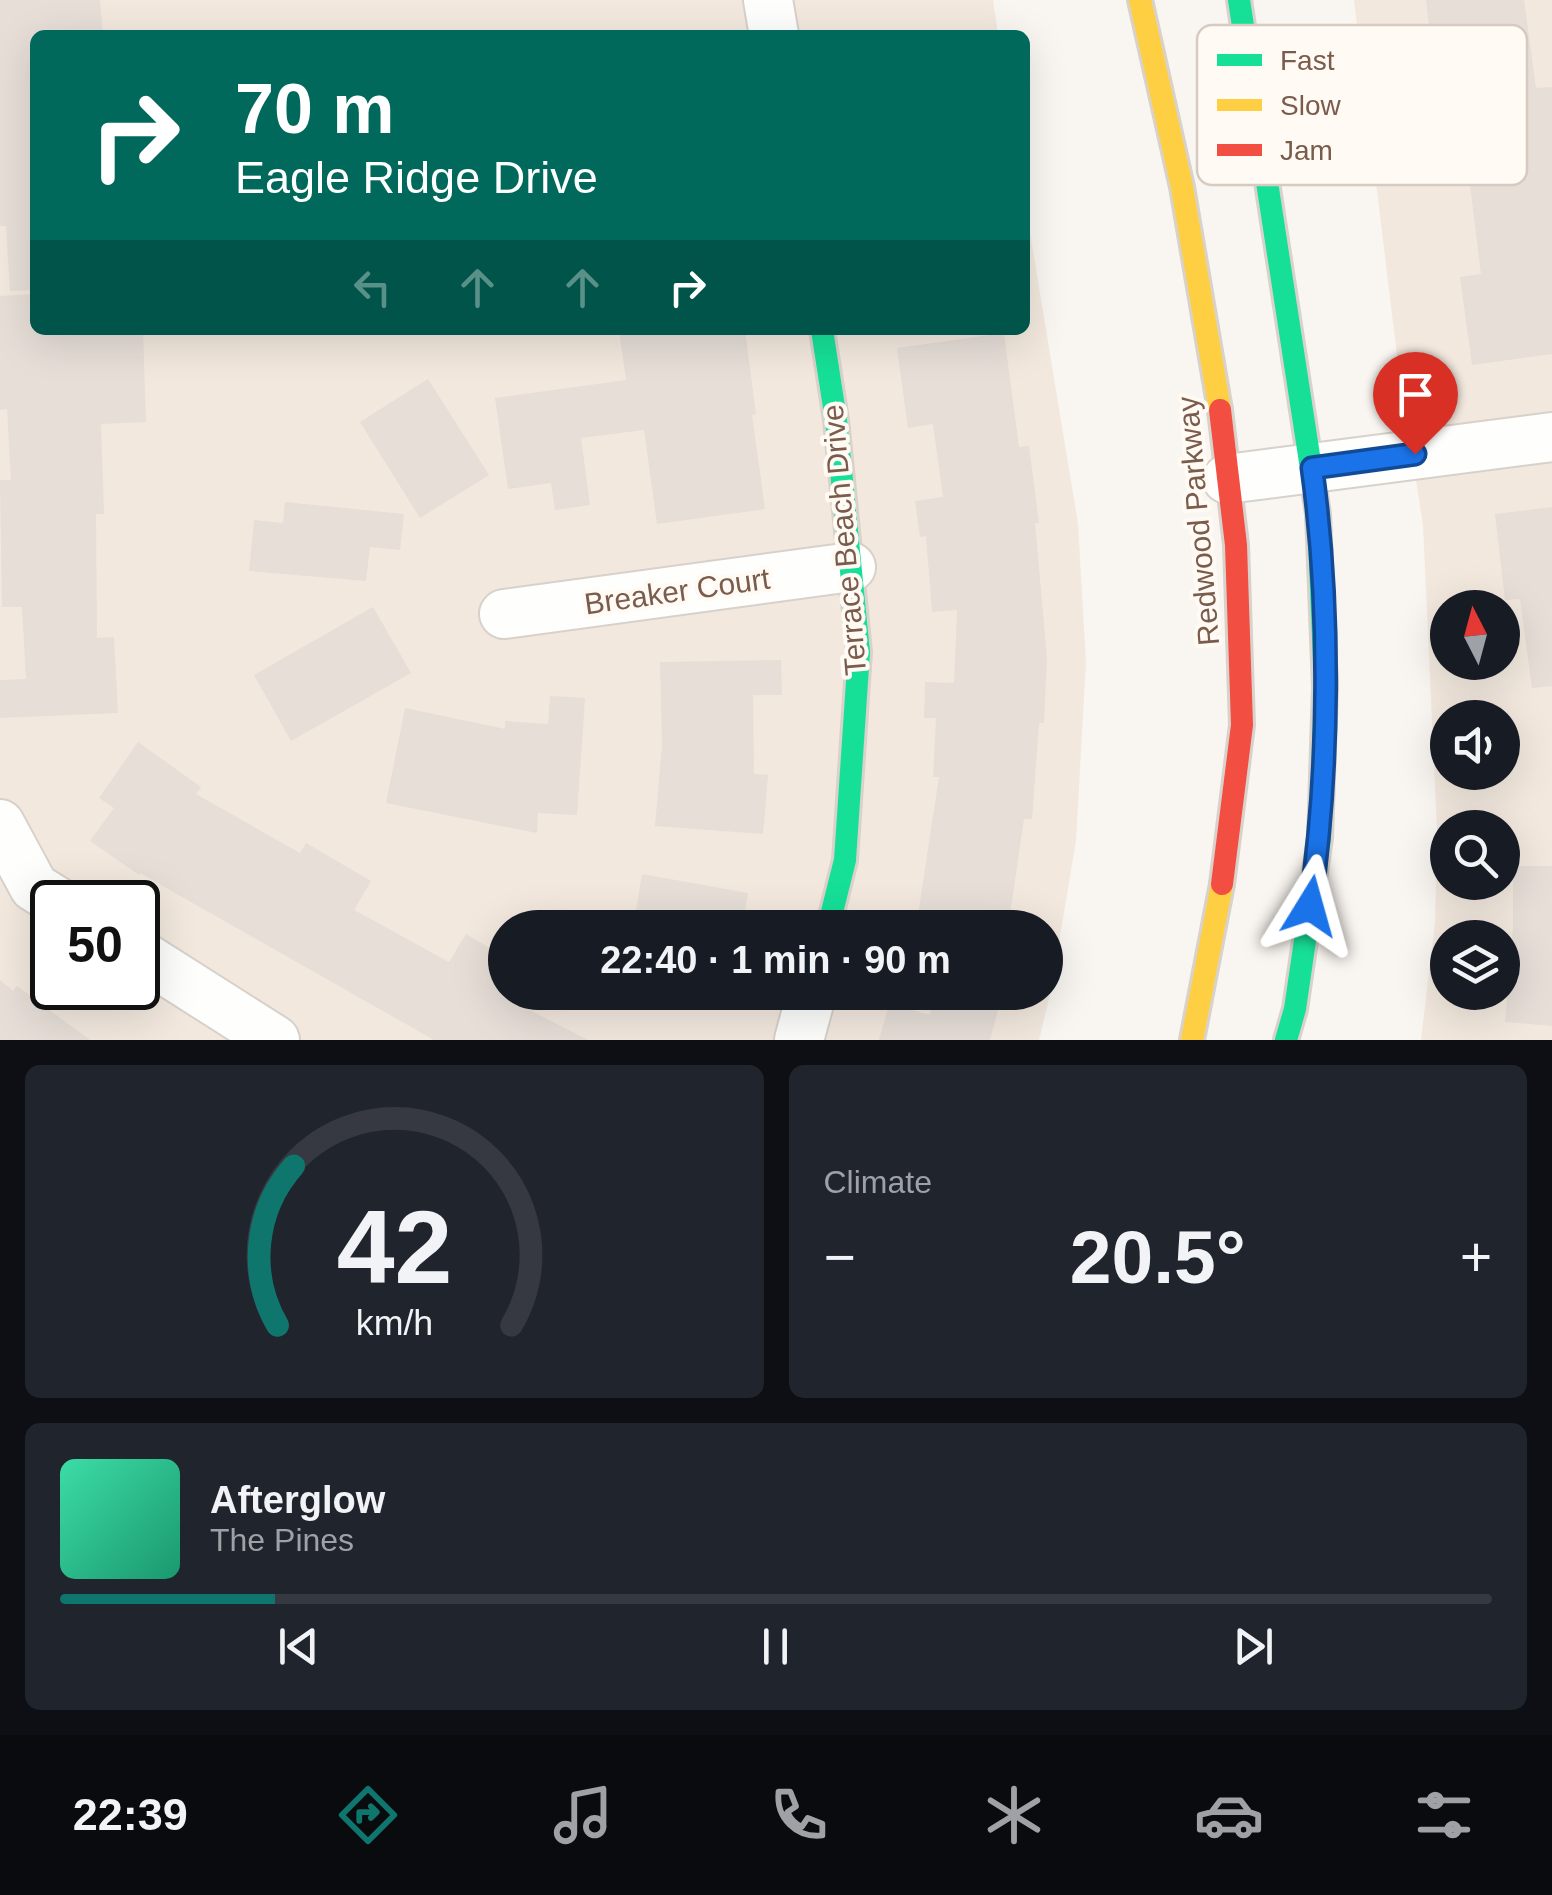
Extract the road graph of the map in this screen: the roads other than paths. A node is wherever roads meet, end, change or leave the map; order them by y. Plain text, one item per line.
1 (768, 0) edge
2 (1140, 0) edge
3 (1239, 0) edge
4 (1243, 25) edge
5 (773, 30) edge
6 (1268, 185) edge
7 (823, 335) edge
8 (1552, 437) edge
9 (1312, 468) junction
10 (1228, 479) junction
11 (851, 566) junction
12 (504, 614) dead end
13 (0, 824) edge
14 (30, 880) edge
15 (833, 910) edge
16 (160, 967) edge
17 (808, 1010) edge
18 (275, 1040) edge
19 (800, 1040) edge
20 (1192, 1040) edge
21 (1286, 1040) edge

1 - 5 street
2 - 10 main road, Redwood Parkway
3 - 4 main road
6 - 9 main road
7 - 11 main road, Terrace Beach Drive
8 - 9 street
9 - 10 street
9 - 21 main road
10 - 20 main road, Redwood Parkway
11 - 12 street, Breaker Court
11 - 15 main road, Terrace Beach Drive
13 - 14 street
16 - 18 street
17 - 19 street

